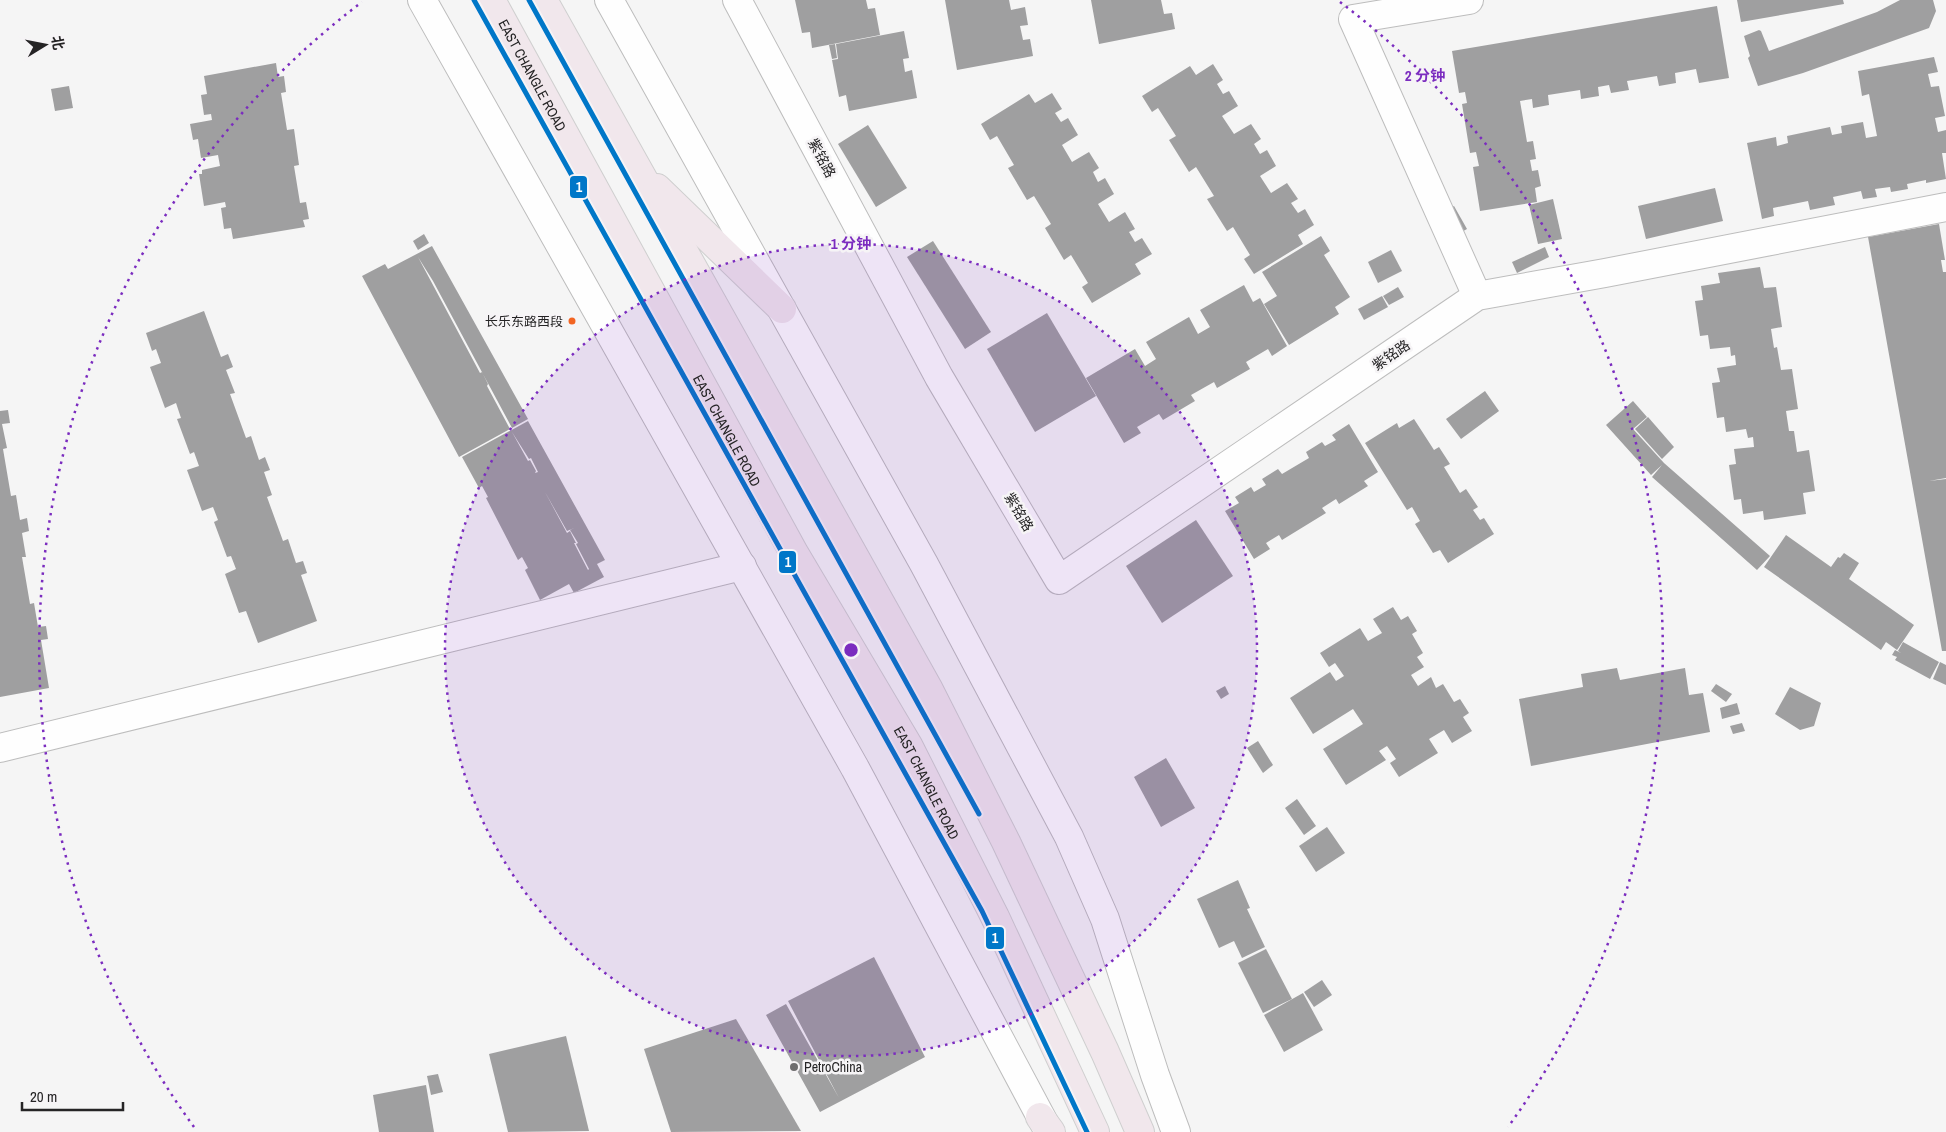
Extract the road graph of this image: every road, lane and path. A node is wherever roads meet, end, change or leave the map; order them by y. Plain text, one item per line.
1 (422, 0) edge
2 (491, 0) edge
3 (543, 0) edge
4 (609, 0) edge
5 (737, 0) edge
6 (1469, 0) edge
7 (636, 167) junction
8 (1946, 207) edge
9 (1477, 296) junction
10 (782, 309) junction
11 (742, 566) junction
12 (0, 748) edge
13 (1047, 1127) edge
14 (1095, 1132) edge
15 (1140, 1132) edge
16 (1176, 1132) edge

1 - 11 street
2 - 14 main road, EAST CHANGLE ROAD
3 - 7 main road
4 - 10 street
5 - 9 street, 紫铭路
6 - 9 street
7 - 10 main road
7 - 15 main road
8 - 9 street
10 - 16 street
11 - 12 street
11 - 13 street

